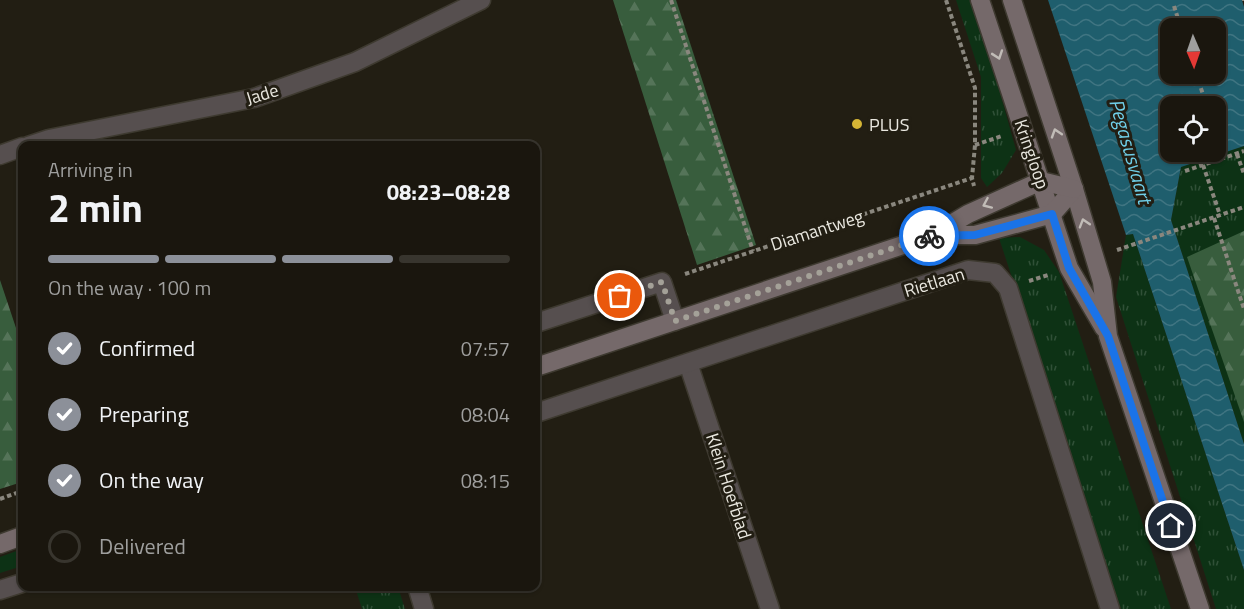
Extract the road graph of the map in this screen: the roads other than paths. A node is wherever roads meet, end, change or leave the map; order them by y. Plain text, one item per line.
1 (481, 0) edge
2 (980, 0) edge
3 (1012, 0) edge
4 (43, 141) edge
5 (18, 148) edge
6 (0, 155) edge
7 (1041, 181) junction
8 (1074, 189) junction
9 (1052, 214) junction
10 (933, 234) junction
11 (675, 321) junction
12 (540, 322) edge
13 (1108, 336) junction
14 (688, 363) junction
15 (540, 366) edge
16 (540, 411) edge
17 (18, 537) edge
18 (0, 544) edge
19 (18, 584) edge
20 (0, 590) edge
21 (419, 591) edge
22 (424, 609) edge
23 (770, 609) edge
24 (1110, 609) edge
25 (1200, 609) edge

1 - 4 street, Jade
2 -> 7 street, Kringloop
8 -> 3 street, Kringloop
5 - 6 street
7 - 8 street
7 - 9 street, Kringloop
7 -> 10 street
8 - 9 street
13 -> 8 street, Kringloop
9 - 10 street
9 - 13 street, Kringloop
10 - 11 street
11 - 12 street
11 - 15 street
13 - 25 street, Kringloop
14 - 16 street, Rietlaan
14 - 23 street, Klein Hoefblad
14 - 24 street, Rietlaan
17 - 18 street
19 - 20 street
21 - 22 street

